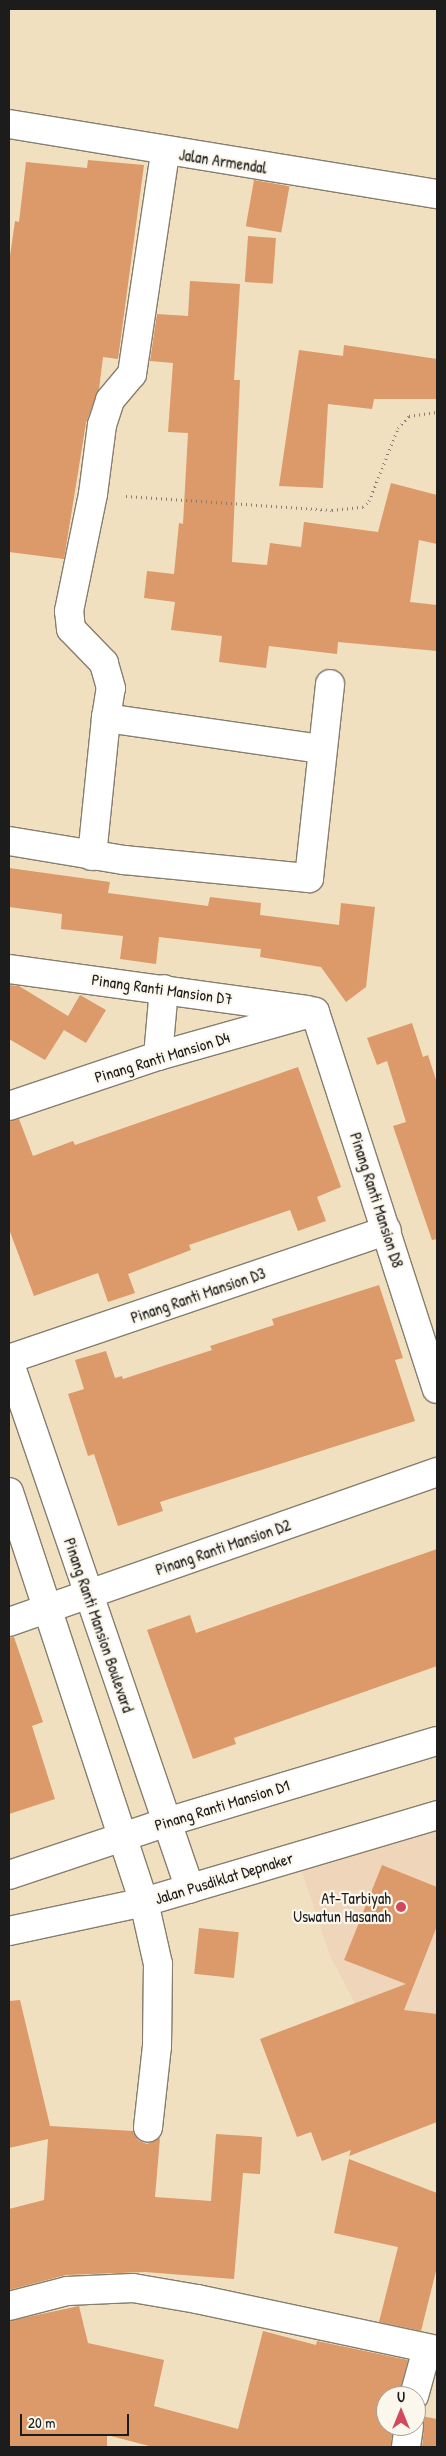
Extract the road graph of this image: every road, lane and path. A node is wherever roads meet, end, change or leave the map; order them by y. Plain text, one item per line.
1 (9, 124) edge
2 (165, 152) junction
3 (437, 194) edge
4 (437, 412) edge
5 (93, 494) junction
6 (330, 684) dead end
7 (106, 718) junction
8 (322, 749) junction
9 (9, 840) edge
10 (92, 856) junction
11 (9, 968) edge
12 (164, 989) junction
13 (315, 1012) junction
14 (158, 1056) junction
15 (9, 1106) edge
16 (387, 1230) junction
17 (9, 1360) edge
18 (437, 1389) edge
19 (437, 1472) edge
20 (9, 1492) edge
21 (89, 1594) junction
22 (48, 1608) junction
23 (9, 1622) edge
24 (437, 1741) edge
25 (437, 1815) edge
26 (167, 1822) junction
27 (122, 1836) junction
28 (9, 1875) edge
29 (190, 1889) junction
30 (144, 1902) junction
31 (9, 1931) edge
32 (148, 2128) dead end
33 (9, 2306) edge
34 (432, 2349) edge
35 (418, 2386) edge

1 - 2 street, Jalan Armendal
2 - 3 street, Jalan Armendal
2 - 5 street
4 - 5 path
5 - 7 street
6 - 8 street
7 - 8 street
7 - 10 street
8 - 10 street
9 - 10 street
11 - 12 street, Pinang Ranti Mansion D7
12 - 13 street, Pinang Ranti Mansion D7
12 - 14 street
13 - 14 street, Pinang Ranti Mansion D4
13 - 16 street, Pinang Ranti Mansion D8
14 - 15 street, Pinang Ranti Mansion D4
16 - 17 street, Pinang Ranti Mansion D3
16 - 18 street, Pinang Ranti Mansion D8
17 - 21 street, Pinang Ranti Mansion Boulevard
19 - 21 street, Pinang Ranti Mansion D2
20 - 22 street
21 - 22 street, Pinang Ranti Mansion D2
21 - 26 street, Pinang Ranti Mansion Boulevard
22 - 23 street, Pinang Ranti Mansion D2
22 - 27 street
24 - 26 street, Pinang Ranti Mansion D1
25 - 29 street, Jalan Pusdiklat Depnaker
26 - 27 street, Pinang Ranti Mansion D1
26 - 29 street, Pinang Ranti Mansion Boulevard
27 - 28 street, Pinang Ranti Mansion D1
27 - 30 street
29 - 30 street, Jalan Pusdiklat Depnaker
30 - 31 street, Jalan Pusdiklat Depnaker
30 - 32 street
33 - 34 street
34 - 35 street

